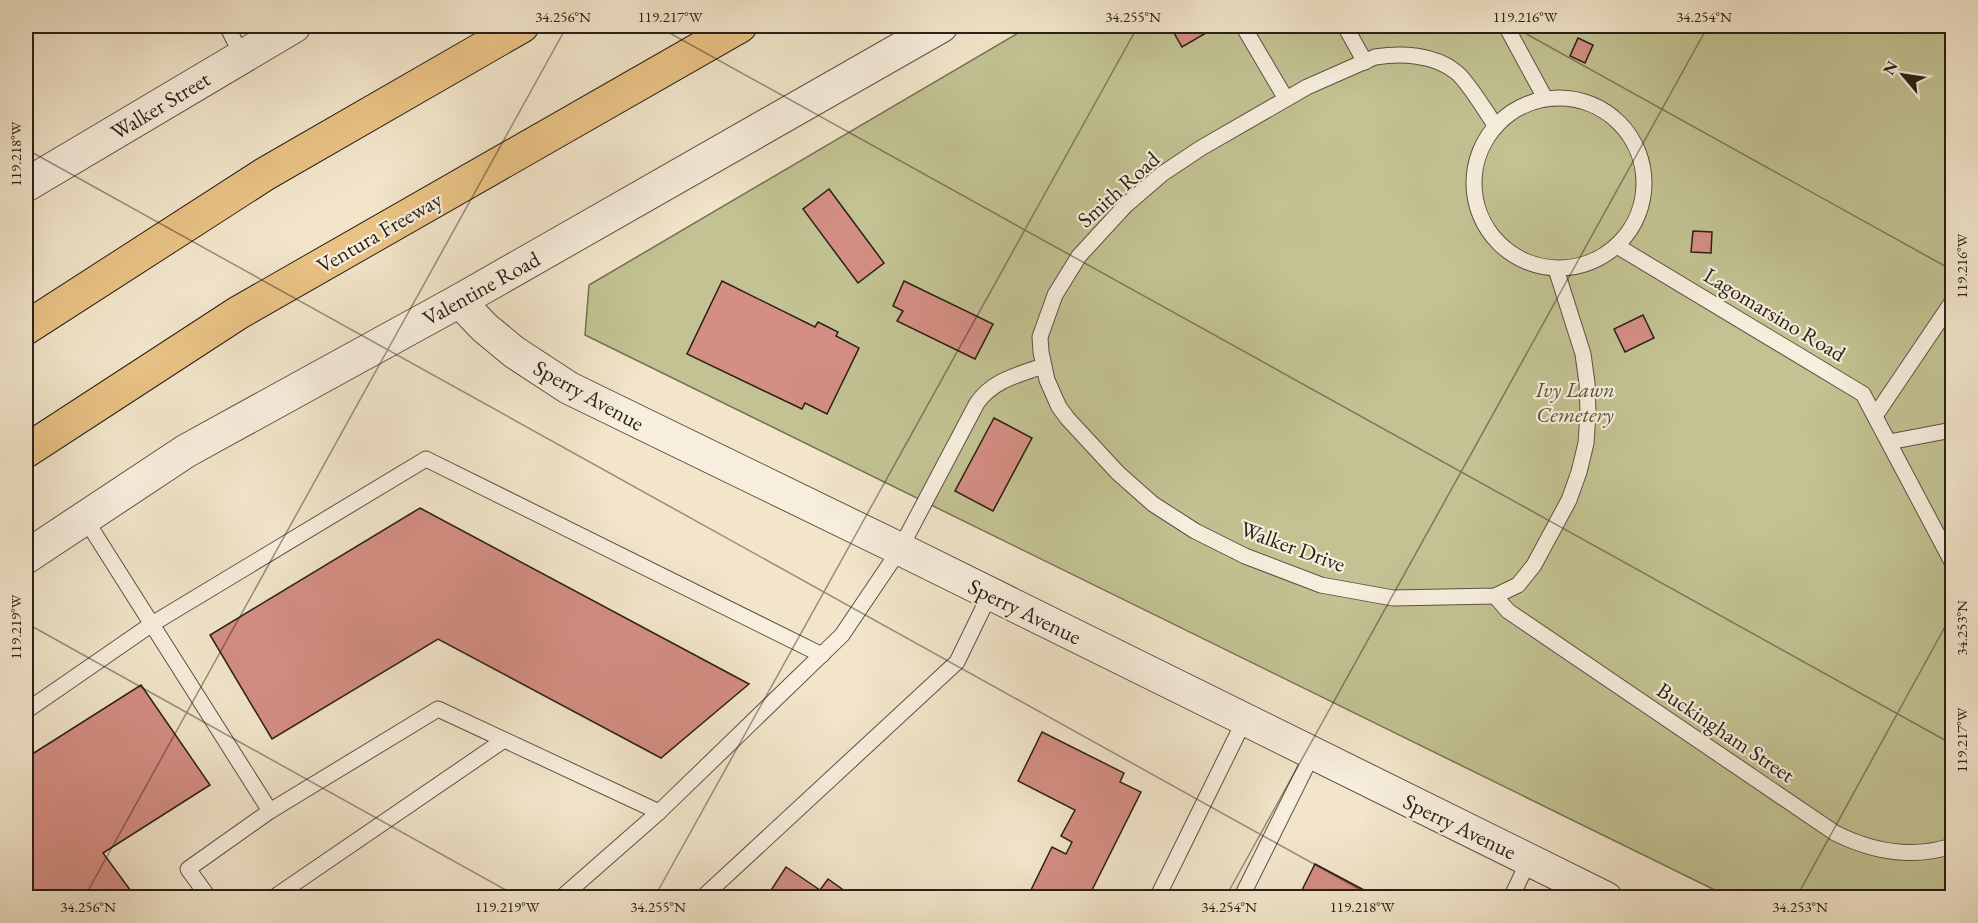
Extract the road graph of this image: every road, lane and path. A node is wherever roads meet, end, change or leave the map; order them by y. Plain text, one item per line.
1 (227, 26) edge
2 (294, 26) edge
3 (522, 26) edge
4 (740, 26) edge
5 (941, 26) edge
6 (1243, 26) edge
7 (1345, 26) edge
8 (1506, 26) edge
9 (242, 56) junction
10 (1365, 62) junction
11 (1545, 98) junction
12 (1286, 99) junction
13 (1495, 125) junction
14 (26, 185) edge
15 (1617, 246) junction
16 (1556, 269) junction
17 (459, 301) junction
18 (1953, 302) edge
19 (26, 328) edge
20 (1043, 366) junction
21 (1875, 416) junction
22 (1953, 430) edge
23 (1889, 442) junction
24 (26, 451) edge
25 (84, 517) junction
26 (900, 549) junction
27 (26, 557) edge
28 (1953, 562) edge
29 (990, 594) junction
30 (1495, 596) junction
31 (152, 624) junction
32 (822, 655) junction
33 (26, 711) edge
34 (1245, 720) junction
35 (504, 740) junction
36 (1312, 753) junction
37 (270, 811) junction
38 (659, 812) junction
39 (1953, 846) edge
40 (1529, 860) junction
41 (209, 897) edge
42 (273, 897) edge
43 (561, 897) edge
44 (702, 897) edge
45 (1158, 897) edge
46 (1241, 897) edge
47 (1511, 897) edge
48 (1606, 897) edge

1 - 9 lane
2 - 9 street, Walker Street
3 - 19 highway
4 - 24 highway, Ventura Freeway
5 - 17 street, Valentine Road
6 - 12 lane
7 - 10 lane
8 - 11 lane
9 - 14 street, Walker Street
10 - 12 lane, Smith Road
10 - 13 lane, Smith Road
11 - 13 lane
11 - 15 lane
12 - 20 lane, Smith Road
13 - 16 lane
15 - 16 lane
15 - 21 lane, Lagomarsino Road
16 - 30 lane, Walker Drive
17 - 25 street, Valentine Road
17 - 26 street, Sperry Avenue
18 - 21 lane
20 - 26 lane
20 - 30 lane, Walker Drive
21 - 23 lane, Lagomarsino Road
22 - 23 lane
23 - 28 lane, Lagomarsino Road
25 - 27 street, Valentine Road
25 - 31 lane
26 - 29 street, Sperry Avenue
26 - 32 lane
29 - 34 street, Sperry Avenue
29 - 44 lane
30 - 39 lane, Buckingham Street
31 - 32 lane
31 - 33 lane
31 - 37 lane
32 - 38 lane
34 - 36 street, Sperry Avenue
34 - 45 lane
35 - 37 lane
35 - 38 lane
35 - 42 lane
36 - 40 street, Sperry Avenue
36 - 46 lane
37 - 41 lane
38 - 43 lane
40 - 47 lane
40 - 48 street, Sperry Avenue

